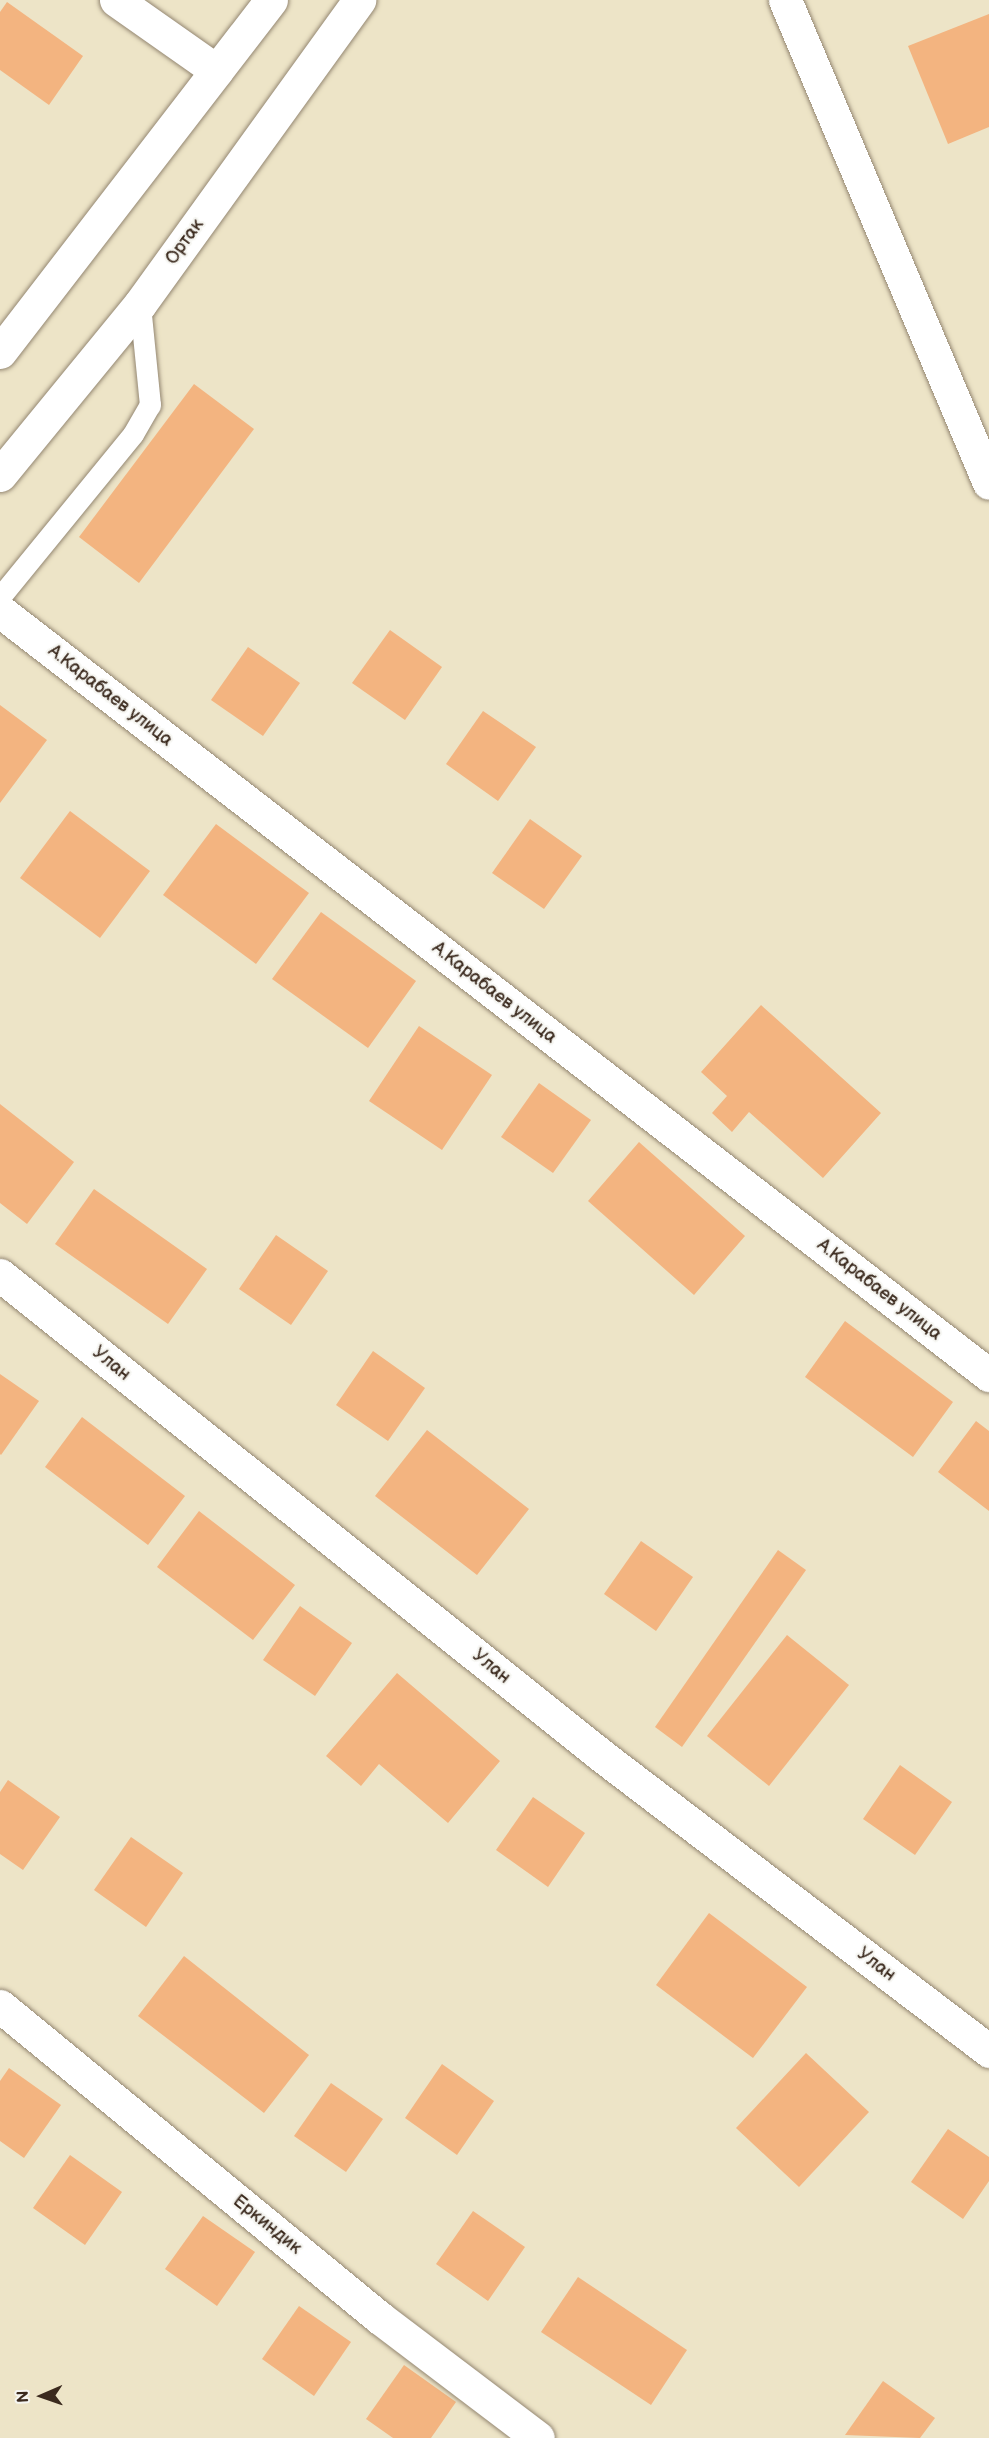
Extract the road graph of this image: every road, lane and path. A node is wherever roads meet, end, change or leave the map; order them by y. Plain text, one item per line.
1 (116, 0) edge
2 (271, 0) edge
3 (359, 0) edge
4 (784, 0) edge
5 (218, 71) junction
6 (140, 304) junction
7 (0, 352) edge
8 (0, 476) edge
9 (989, 483) edge
10 (0, 597) edge
11 (0, 611) edge
12 (0, 1275) edge
13 (989, 1375) edge
14 (0, 2006) edge
15 (989, 2051) edge
16 (538, 2438) edge

1 - 5 street
2 - 5 street
3 - 6 street, Ортак
4 - 9 street
5 - 7 street
6 - 8 street, Ортак
6 - 10 lane
11 - 13 street, А.Карабаев улица
12 - 15 street, Улан
14 - 16 street, Еркиндик

